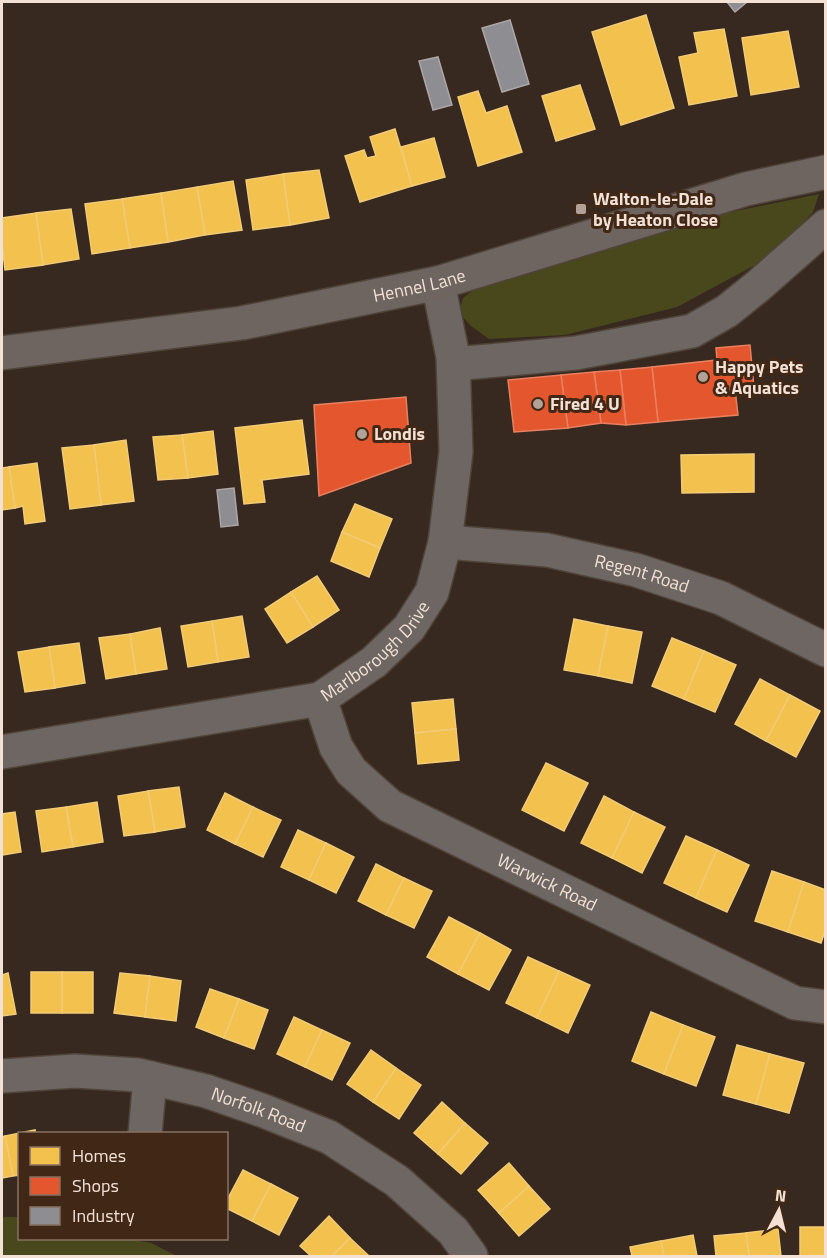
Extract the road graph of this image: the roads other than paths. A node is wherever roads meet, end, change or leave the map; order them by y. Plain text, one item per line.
1 (825, 172) edge
2 (825, 226) edge
3 (438, 283) junction
4 (2, 353) edge
5 (454, 364) junction
6 (445, 542) junction
7 (825, 650) edge
8 (320, 699) junction
9 (2, 752) edge
10 (825, 1007) edge
11 (2, 1076) edge
12 (150, 1078) junction
13 (145, 1132) edge
14 (471, 1257) edge

1 - 3 main road, Hennel Lane
2 - 5 street
3 - 4 main road, Hennel Lane
3 - 5 street, Marlborough Drive
5 - 6 street, Marlborough Drive
6 - 7 street, Regent Road
6 - 8 street, Marlborough Drive
8 - 9 street, Marlborough Drive
8 - 10 street, Warwick Road
11 - 12 street, Norfolk Road
12 - 13 street
12 - 14 street, Norfolk Road

